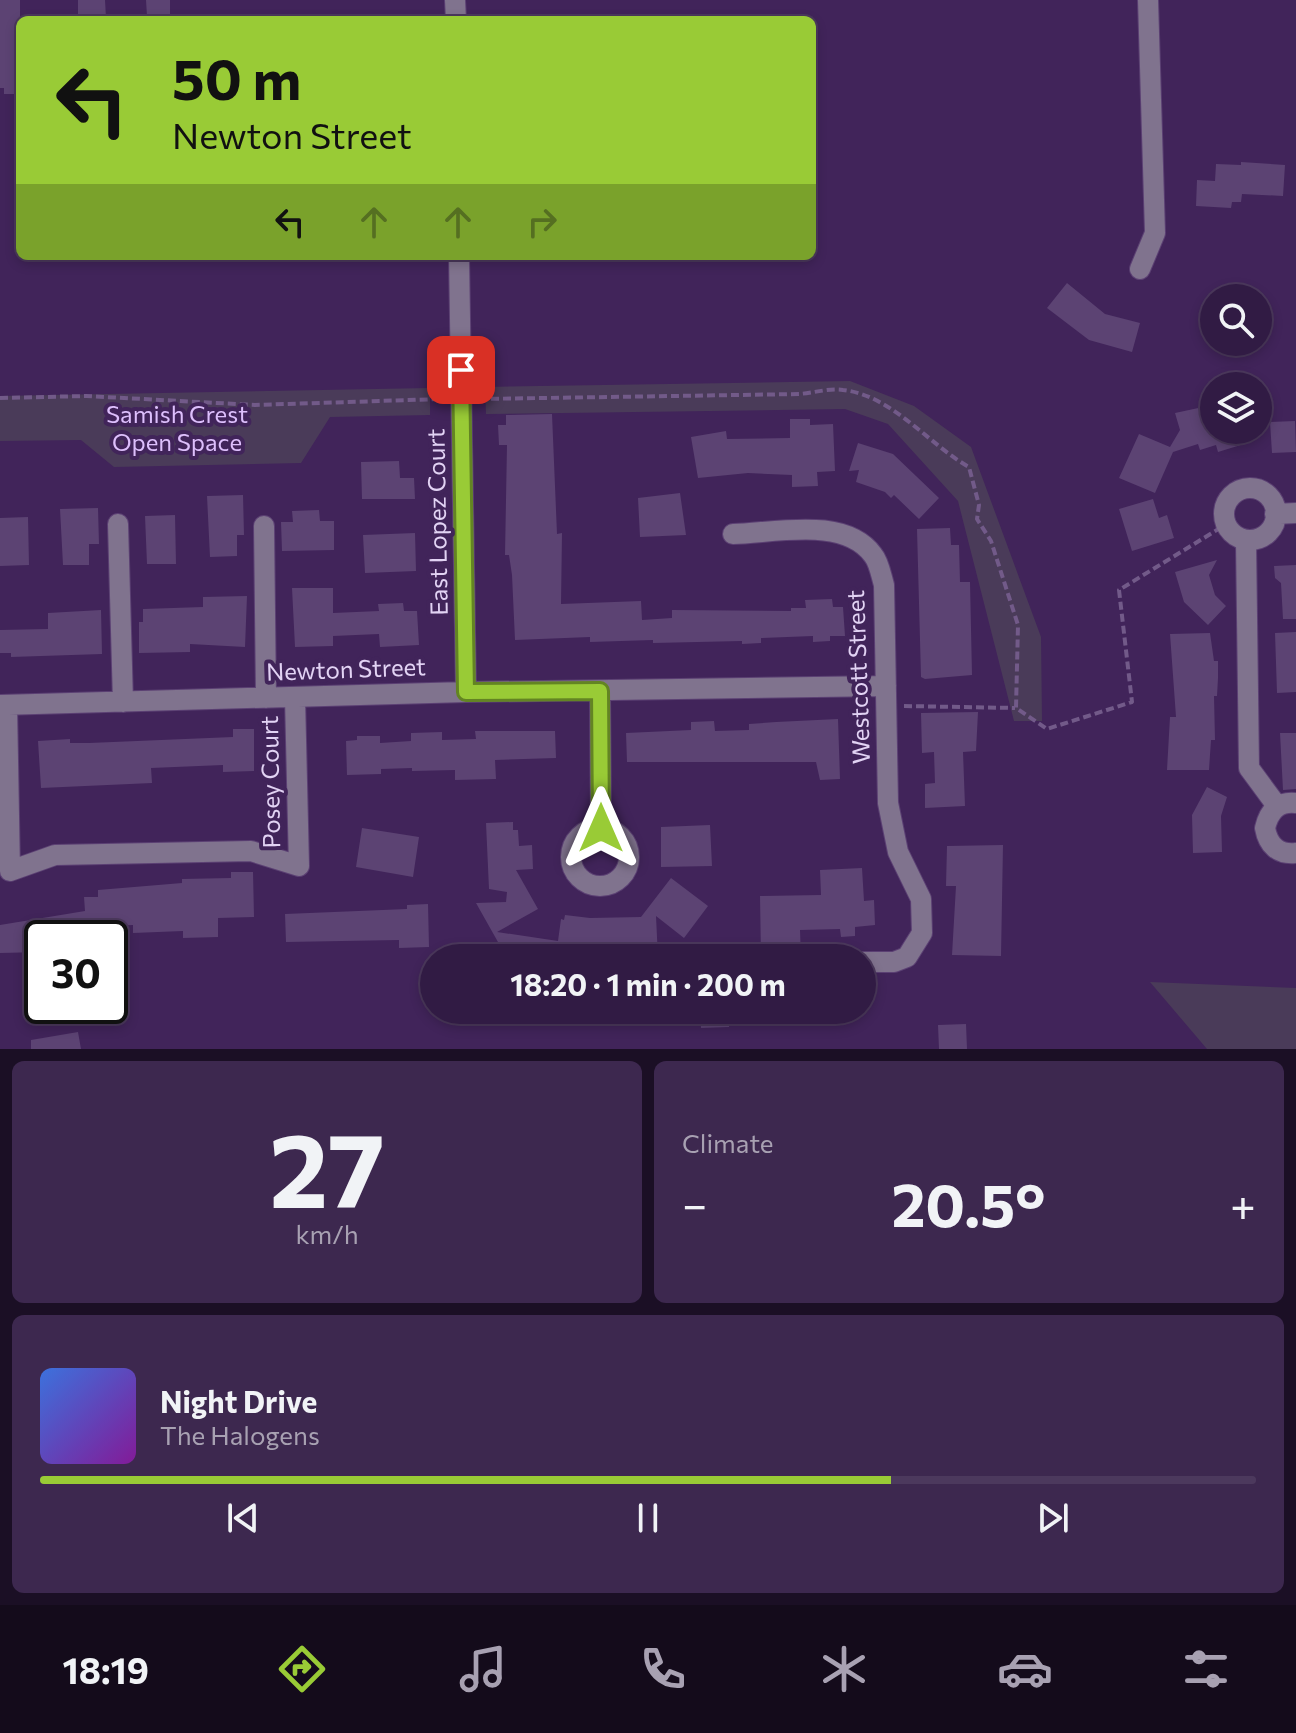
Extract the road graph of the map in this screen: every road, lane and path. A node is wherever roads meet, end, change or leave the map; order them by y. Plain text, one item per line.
1 (1148, 0) edge
2 (459, 260) edge
3 (1140, 269) dead end
4 (0, 398) edge
5 (462, 399) junction
6 (1286, 513) edge
7 (118, 524) dead end
8 (1225, 525) junction
9 (264, 526) dead end
10 (733, 534) dead end
11 (1246, 541) junction
12 (600, 691) junction
13 (466, 692) junction
14 (886, 696) junction
15 (266, 698) junction
16 (295, 698) junction
17 (123, 702) junction
18 (4, 705) edge
19 (1016, 708) junction
20 (1287, 805) edge
21 (601, 828) dead end
22 (1296, 853) edge
23 (876, 962) edge

1 - 3 street
2 - 5 street, East Lopez Court
4 - 5 path
5 - 13 street, East Lopez Court
5 - 19 path
6 - 8 street
6 - 11 street
7 - 17 street
8 - 11 street
8 - 19 path
9 - 15 street
10 - 14 street, Westcott Street
11 - 20 street
12 - 13 street, Newton Street
12 - 14 street, Newton Street
12 - 21 street
13 - 16 street, Newton Street
14 - 19 path
14 - 23 street, Westcott Street
15 - 16 street, Newton Street
15 - 17 street, Newton Street
16 - 18 street, Posey Court
17 - 18 street, Newton Street
20 - 22 street

